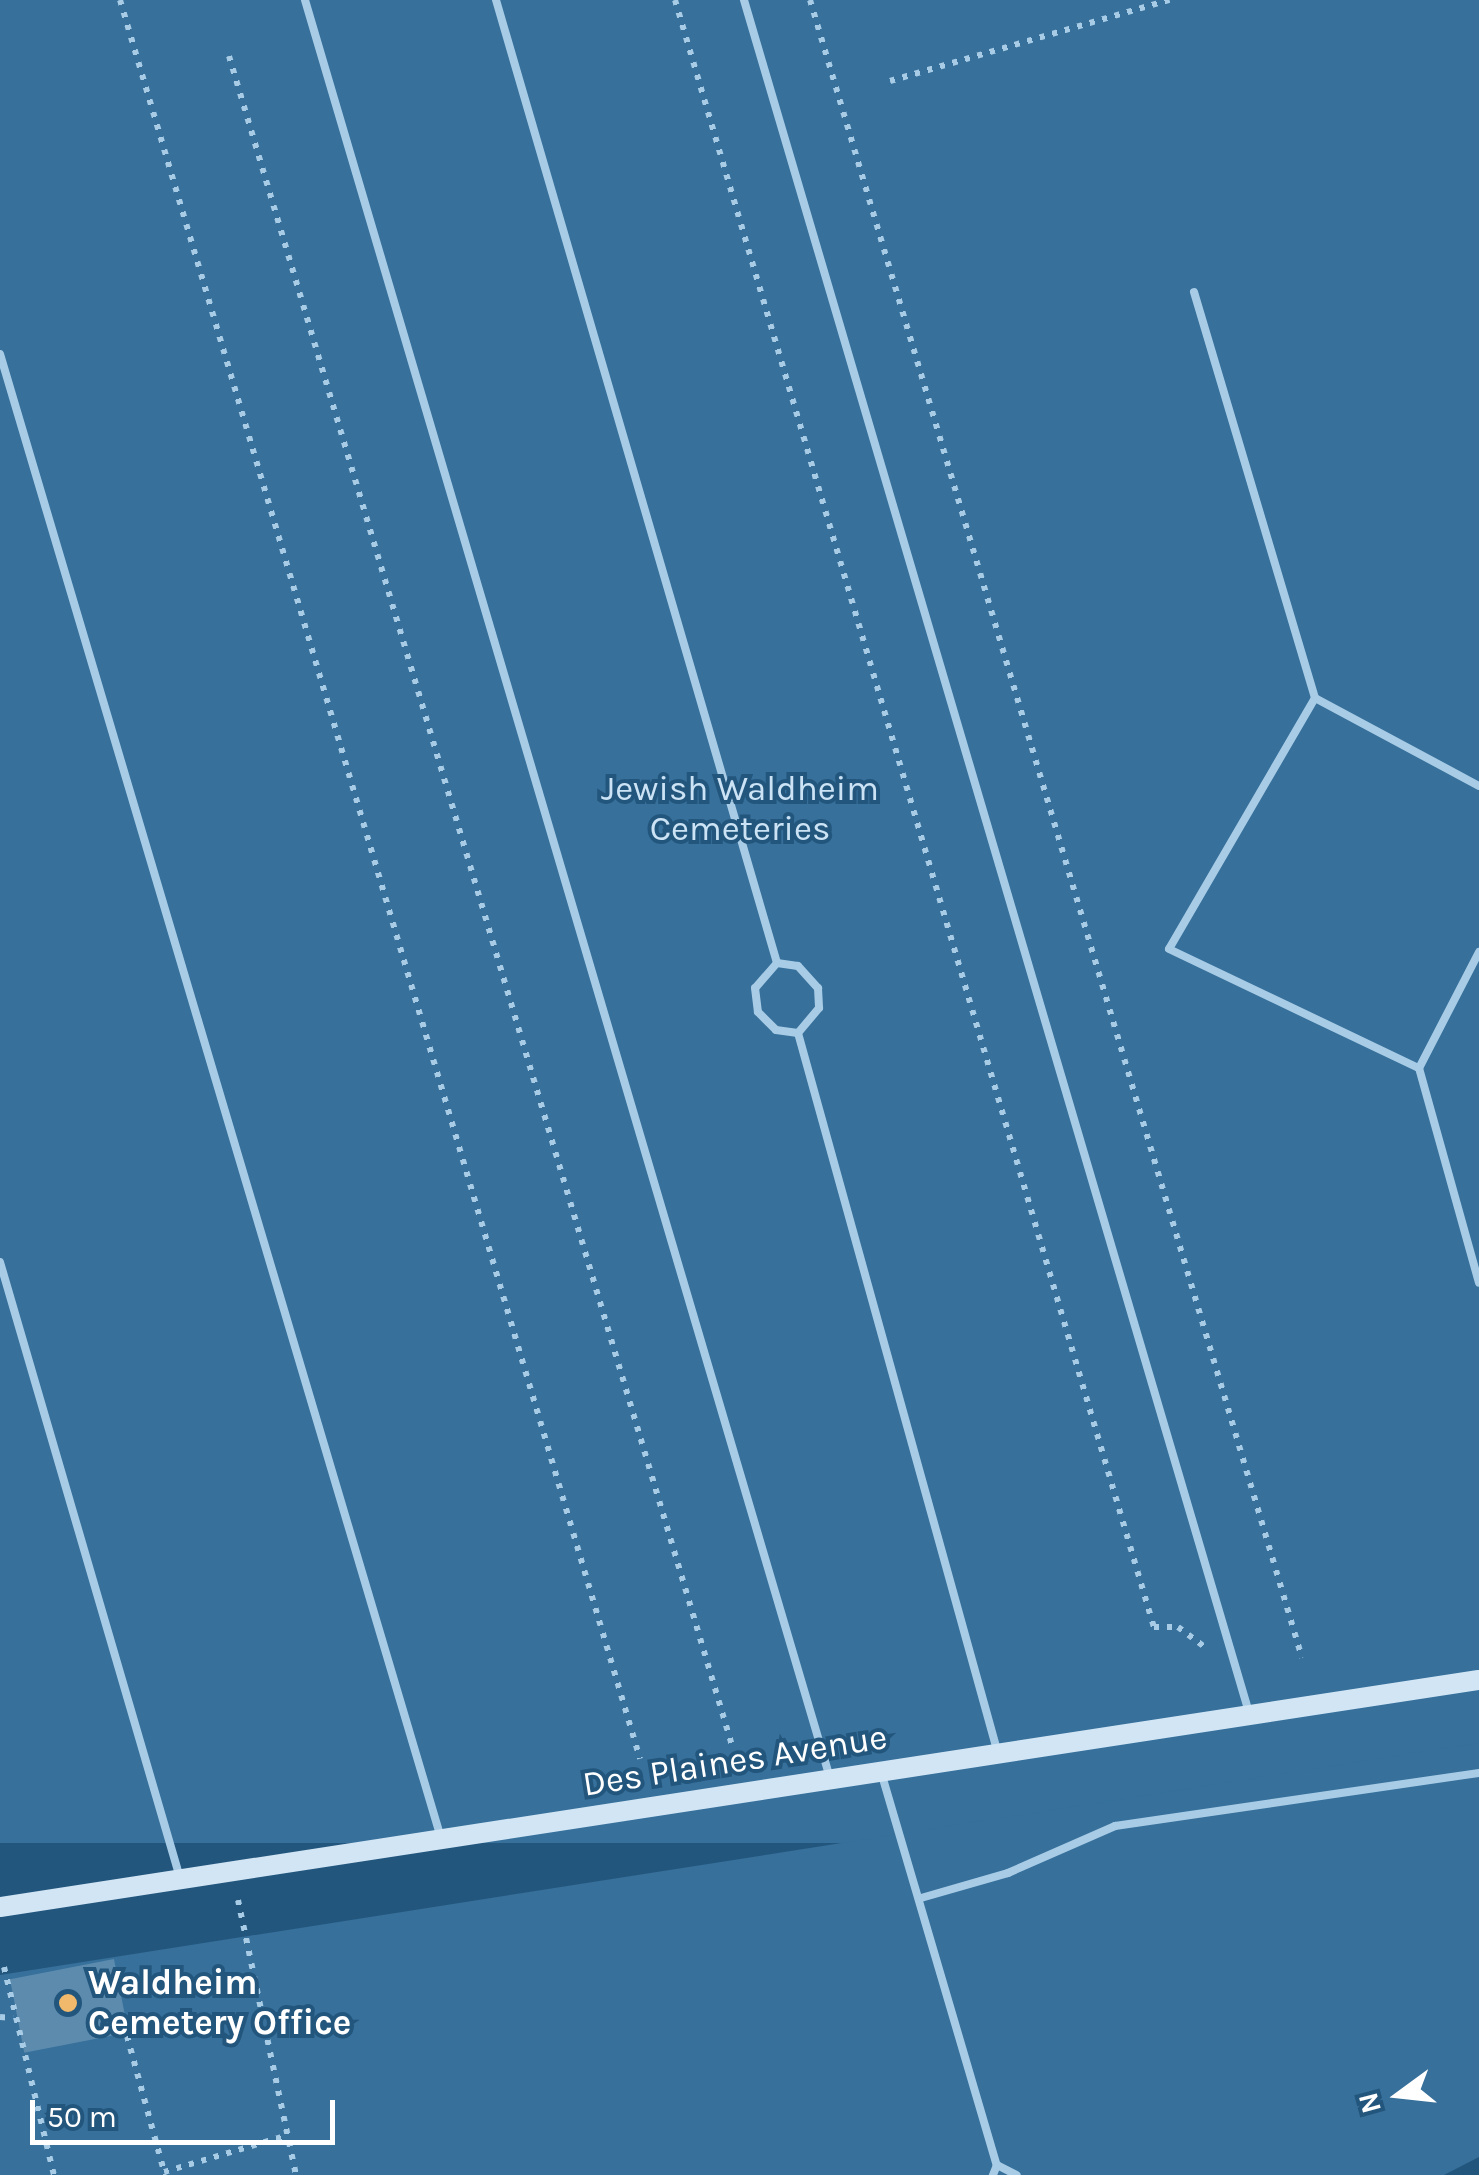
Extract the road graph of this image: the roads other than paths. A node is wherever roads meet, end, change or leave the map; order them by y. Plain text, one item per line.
1 (305, 0) edge
2 (496, 0) edge
3 (744, 0) edge
4 (1194, 292) dead end
5 (0, 354) edge
6 (1315, 698) junction
7 (1479, 786) edge
8 (1479, 952) edge
9 (777, 964) junction
10 (798, 1033) junction
11 (1419, 1068) junction
12 (0, 1262) edge
13 (1479, 1283) edge
14 (1479, 1680) edge
15 (1250, 1716) junction
16 (999, 1754) junction
17 (882, 1772) junction
18 (1479, 1773) edge
19 (830, 1780) junction
20 (441, 1838) junction
21 (180, 1878) junction
22 (920, 1898) junction
23 (0, 1907) edge
24 (997, 2165) junction
25 (993, 2175) edge
26 (1018, 2175) edge

1 - 19 lane
2 - 9 lane
3 - 15 lane
4 - 6 lane
5 - 20 lane
6 - 7 lane
6 - 11 lane
8 - 11 lane
9 - 10 lane
9 - 10 lane
10 - 16 lane
11 - 13 lane
12 - 21 lane
14 - 15 main road, Des Plaines Avenue
15 - 16 main road, Des Plaines Avenue
16 - 17 main road, Des Plaines Avenue
17 - 19 main road, Des Plaines Avenue
17 - 22 lane
18 - 22 lane
19 - 20 main road, Des Plaines Avenue
20 - 21 main road, Des Plaines Avenue
21 - 23 main road, Des Plaines Avenue
22 - 24 lane
24 - 25 lane
24 - 26 lane

